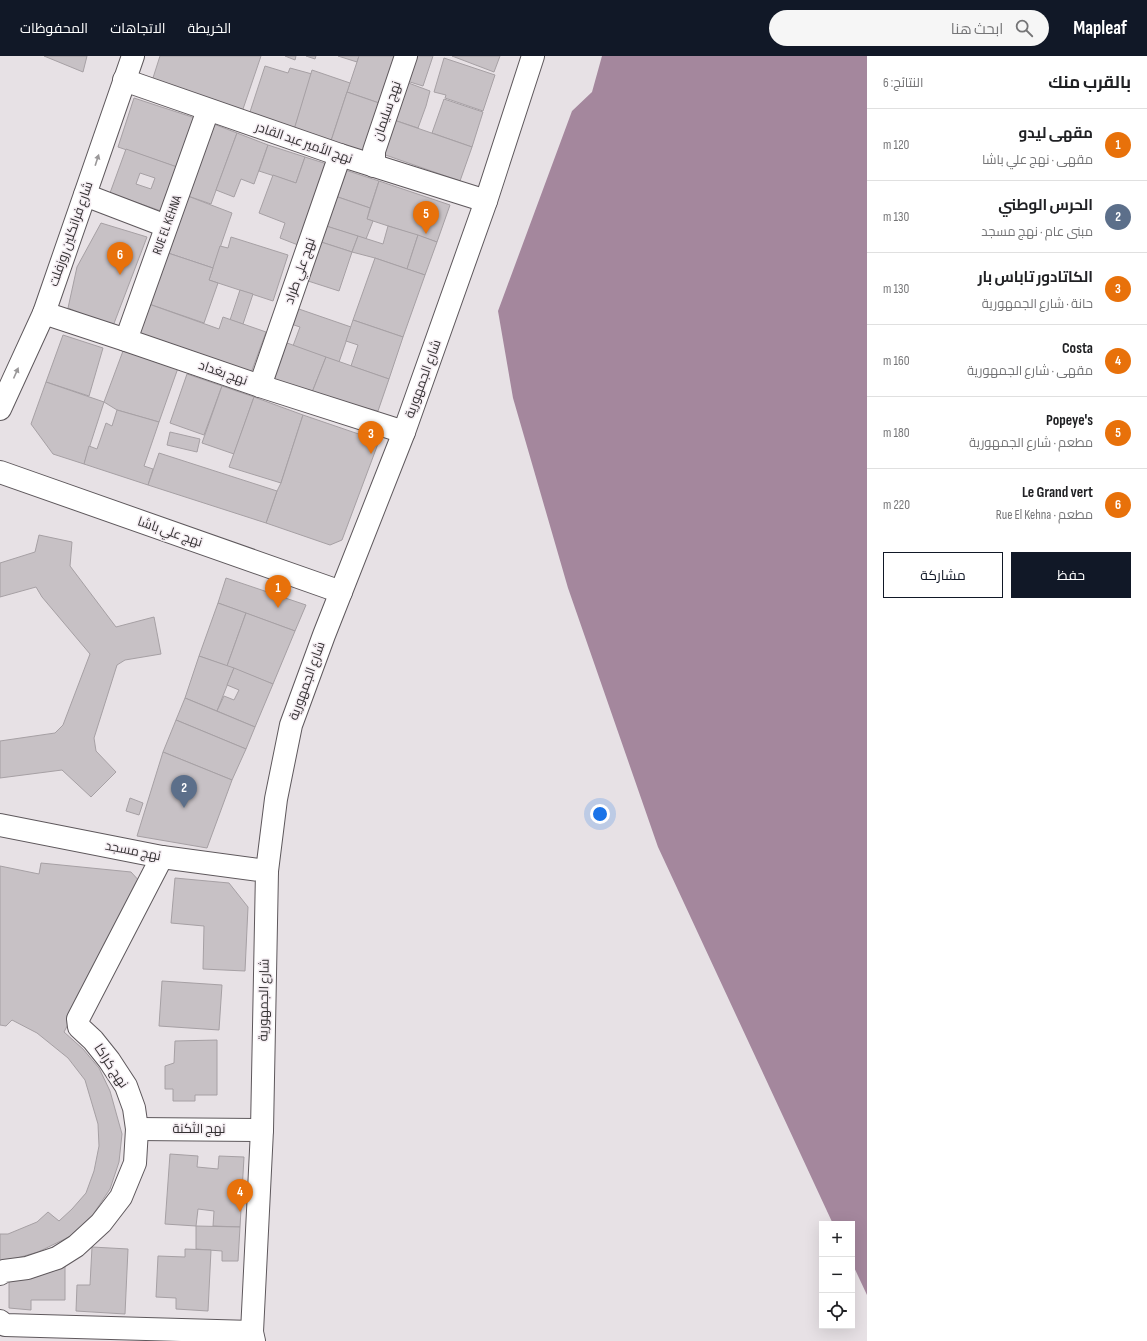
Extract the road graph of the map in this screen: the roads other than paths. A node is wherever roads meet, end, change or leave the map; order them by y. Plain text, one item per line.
1 (133, 56) edge
2 (406, 56) edge
3 (533, 56) edge
4 (124, 80) junction
5 (208, 110) junction
6 (340, 156) junction
7 (374, 166) junction
8 (85, 195) junction
9 (486, 201) junction
10 (166, 226) junction
11 (44, 313) junction
12 (126, 340) junction
13 (260, 386) junction
14 (0, 409) edge
15 (404, 432) junction
16 (0, 472) edge
17 (341, 592) junction
18 (0, 824) edge
19 (162, 857) junction
20 (267, 871) junction
21 (137, 1129) junction
22 (262, 1130) junction
23 (0, 1274) edge
24 (0, 1321) edge
25 (253, 1337) edge

1 - 4 street, شارع فرانكلين روزفلت
2 - 7 street, نهج سليمان
3 - 9 street, شارع الجمهورية
4 - 5 street, نهج الأمير عبد القادر
8 -> 4 street, شارع فرانكلين روزفلت
5 - 6 street, نهج الأمير عبد القادر
5 - 10 street, RUE EL KEHNA
6 - 7 street, نهج الأمير عبد القادر
6 - 13 street, نهج علي طراد
7 - 9 street, نهج الأمير عبد القادر
8 - 10 street
8 - 11 street, شارع فرانكلين روزفلت
9 - 15 street, شارع الجمهورية
10 - 12 street, RUE EL KEHNA
11 - 12 street, نهج بغداد
14 -> 11 street, شارع فرانكلين روزفلت
12 - 13 street, نهج بغداد
13 - 15 street, نهج بغداد
15 - 17 street, شارع الجمهورية
16 - 17 street, نهج علي باشا
17 - 20 street, شارع الجمهورية
18 - 19 street, نهج مسجد
19 - 20 street, نهج مسجد
19 - 21 street, نهج كراكا
20 - 22 street, شارع الجمهورية
21 - 22 street, نهج الثكنة
21 - 23 street, نهج كراكا
22 - 25 street, شارع الجمهورية
24 - 25 street

